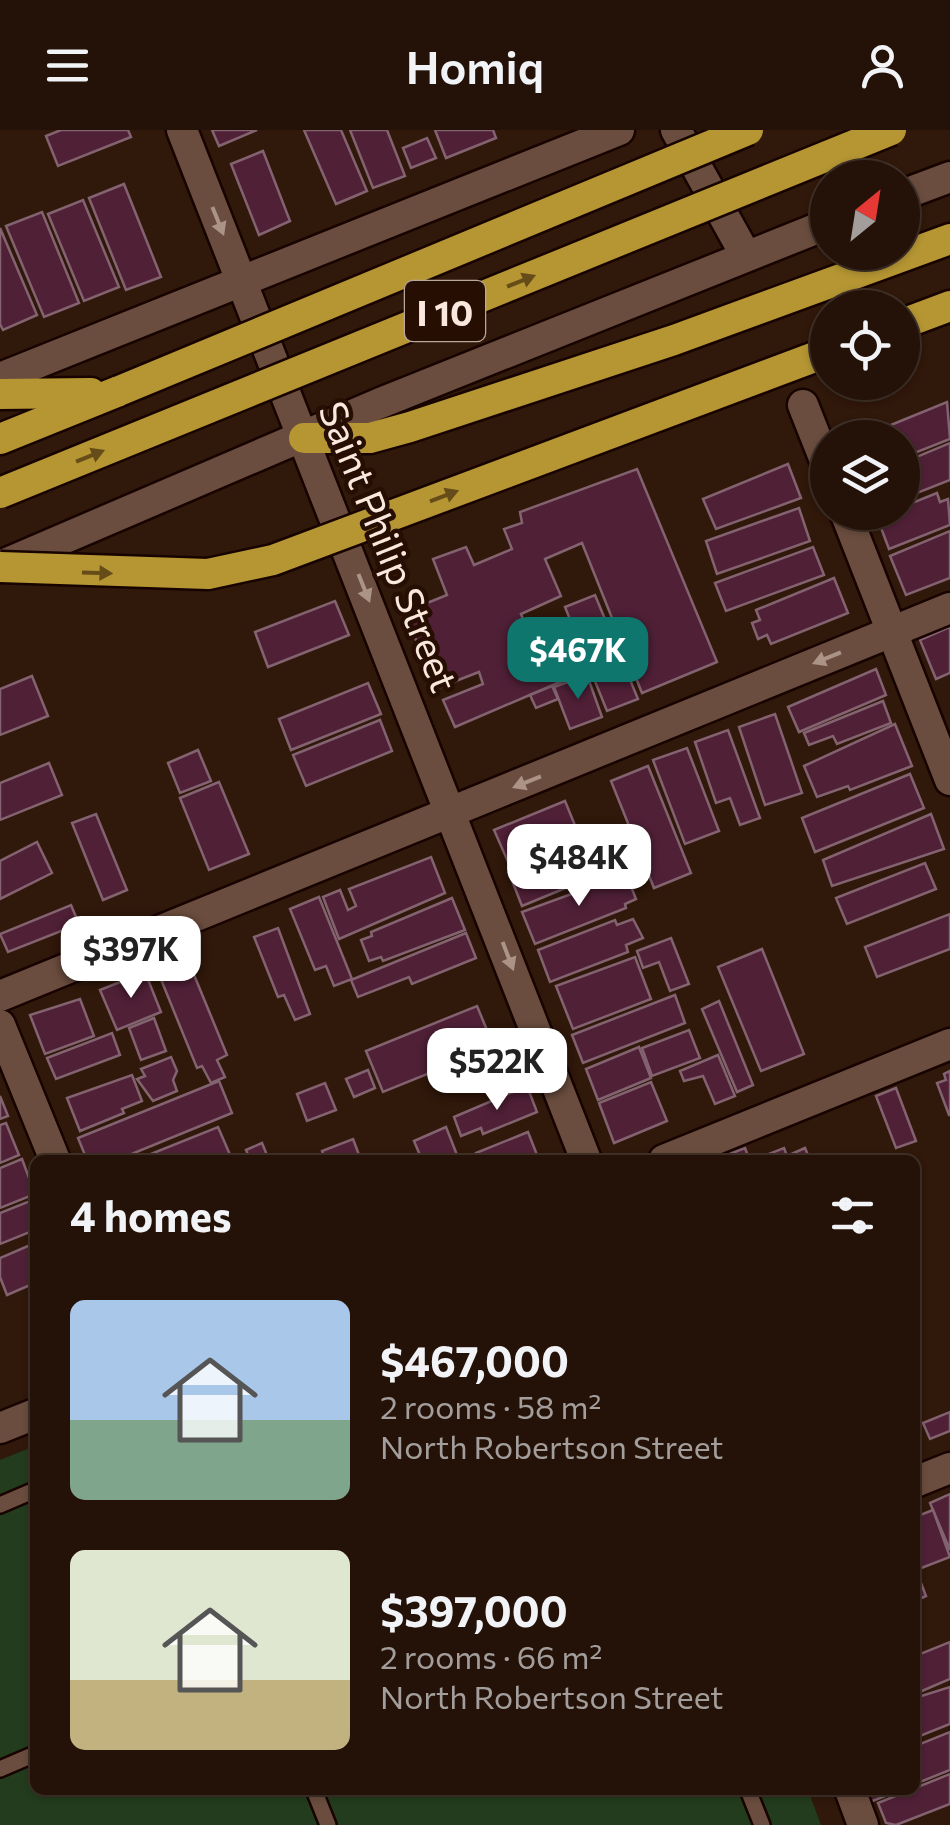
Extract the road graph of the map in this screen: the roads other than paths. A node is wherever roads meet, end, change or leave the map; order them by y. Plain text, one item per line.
1 (182, 130) edge
2 (620, 130) edge
3 (676, 130) edge
4 (710, 130) edge
5 (748, 130) edge
6 (891, 130) edge
7 (950, 176) edge
8 (920, 188) edge
9 (810, 231) edge
10 (950, 239) edge
11 (746, 256) junction
12 (243, 283) junction
13 (944, 309) edge
14 (920, 318) edge
15 (810, 359) edge
16 (0, 378) edge
17 (119, 391) junction
18 (0, 394) edge
19 (803, 405) dead end
20 (810, 423) edge
21 (0, 438) edge
22 (304, 438) junction
23 (0, 493) edge
24 (852, 530) edge
25 (0, 567) edge
26 (950, 608) edge
27 (892, 632) junction
28 (950, 780) edge
29 (452, 812) junction
30 (0, 996) edge
31 (0, 1024) edge
32 (950, 1044) edge
33 (53, 1155) edge
34 (584, 1155) edge
35 (676, 1155) edge
36 (30, 1416) edge
37 (0, 1428) edge
38 (950, 1468) edge
39 (920, 1480) edge
40 (30, 1492) edge
41 (0, 1504) edge
42 (30, 1756) edge
43 (0, 1769) edge
44 (316, 1795) edge
45 (750, 1795) edge
46 (852, 1795) edge
47 (328, 1825) edge
48 (762, 1825) edge
49 (864, 1825) edge

1 -> 12 street, Saint Philip Street
2 - 12 street
3 - 11 street
4 - 11 street
5 - 17 highway, I 10, bridge
23 -> 6 highway, I 10, bridge
7 - 8 street
9 - 11 street
10 - 22 highway
11 - 22 street
12 - 16 street
12 - 22 street, Saint Philip Street
13 - 14 highway
25 -> 15 highway, bridge
17 - 18 highway
17 - 21 highway, I 10
19 - 20 street
22 - 25 street
22 -> 29 street, Saint Philip Street
24 - 27 street
26 - 27 street
27 - 28 street
27 -> 29 street
29 - 30 street
29 -> 34 street, Saint Philip Street
31 - 33 street
32 - 35 street
36 - 37 street
38 - 39 street
40 - 41 lane
42 - 43 lane
44 - 47 lane
45 - 48 lane
46 - 49 street

